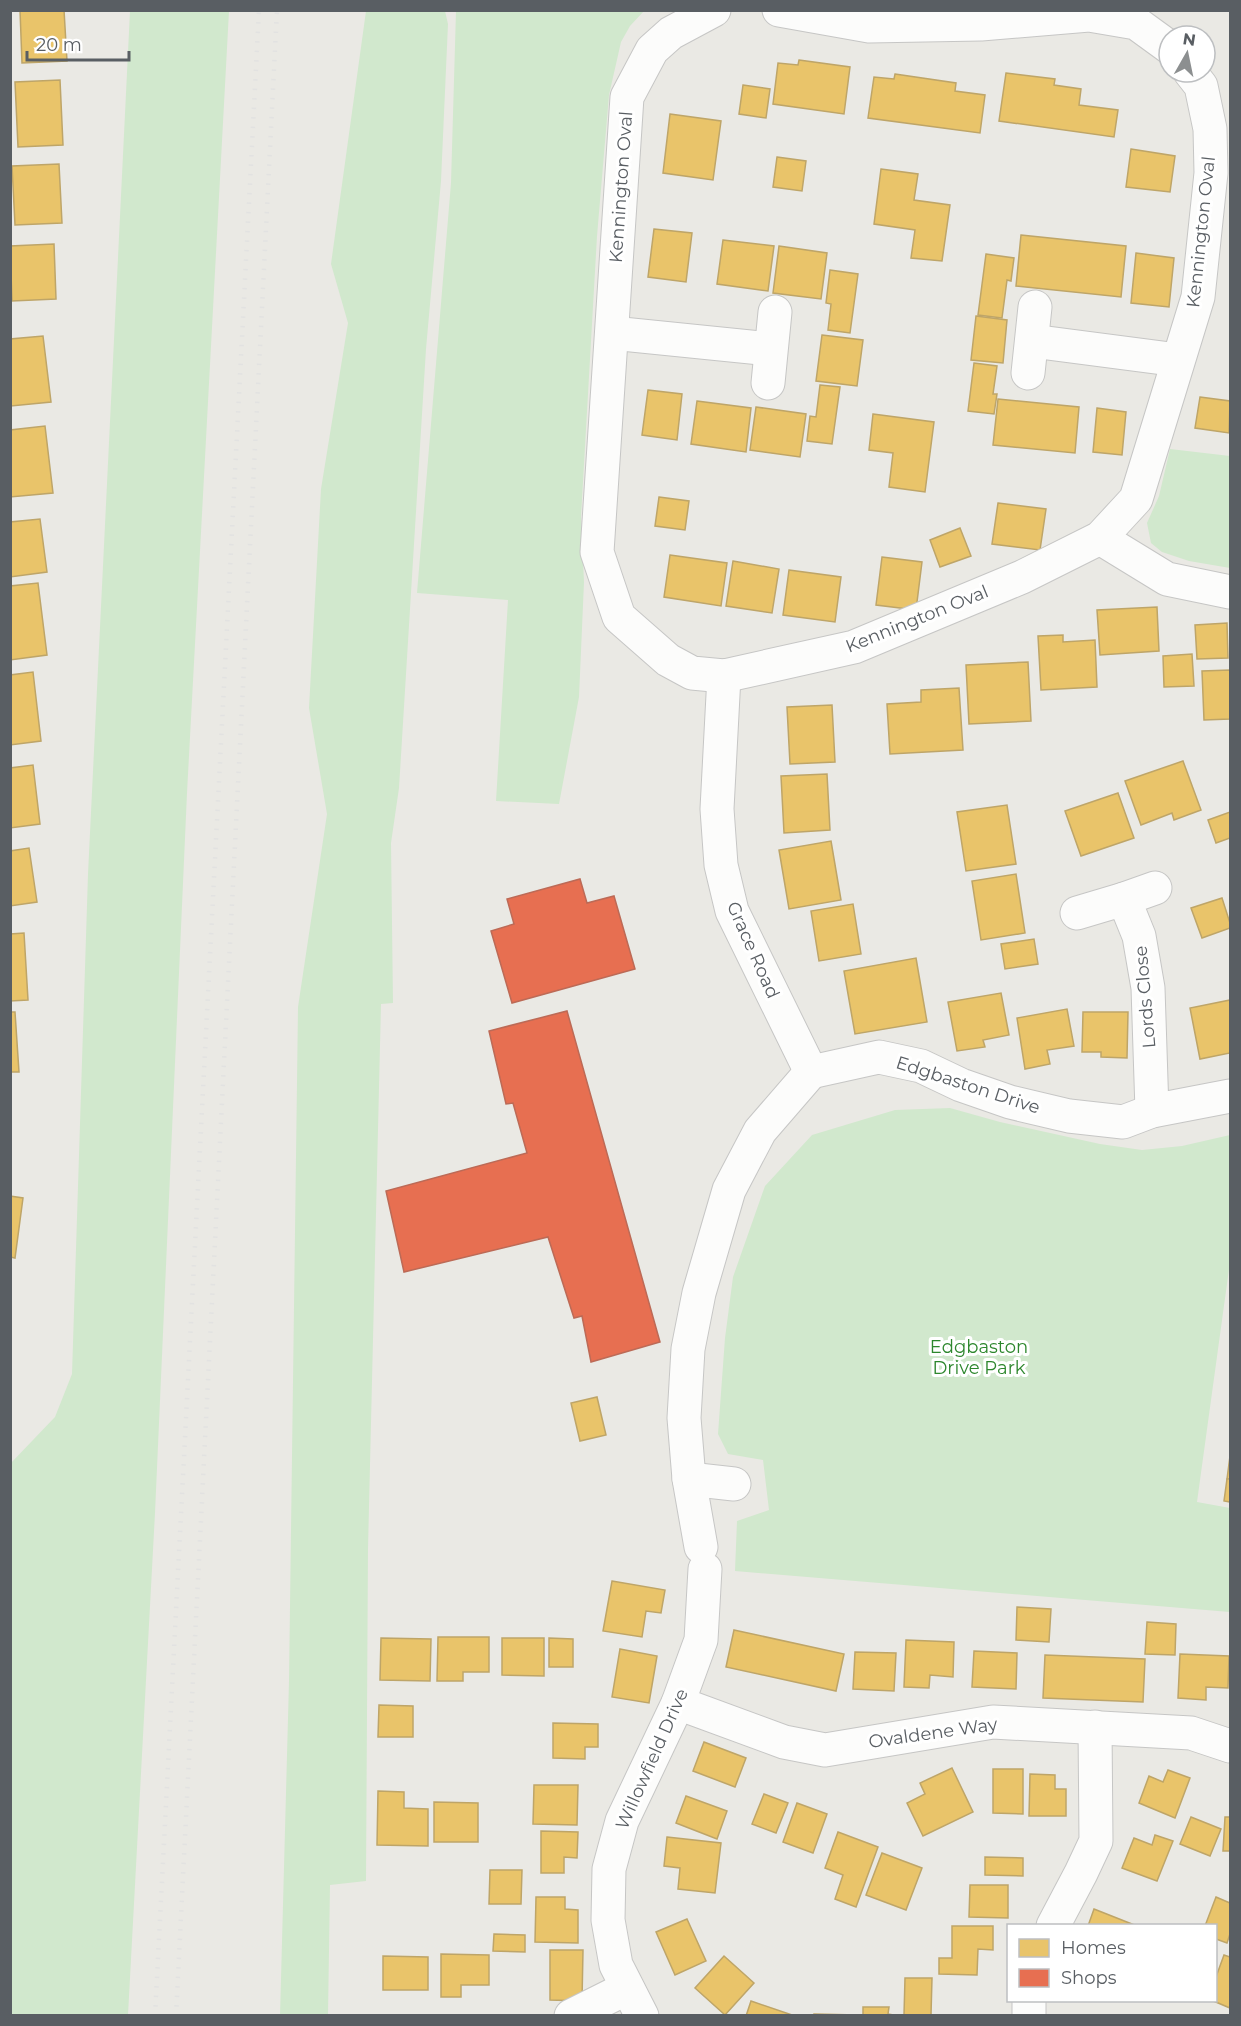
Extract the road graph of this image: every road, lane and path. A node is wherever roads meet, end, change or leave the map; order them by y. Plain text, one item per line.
1 (714, 10) edge
2 (778, 10) edge
3 (1157, 37) edge
4 (1199, 84) edge
5 (1221, 173) edge
6 (1035, 307) dead end
7 (775, 312) dead end
8 (612, 333) junction
9 (1032, 341) junction
10 (771, 349) junction
11 (1178, 360) junction
12 (1028, 373) dead end
13 (768, 383) dead end
14 (1100, 538) junction
15 (1230, 592) edge
16 (724, 676) junction
17 (1155, 888) dead end
18 (1124, 899) junction
19 (1077, 913) dead end
20 (811, 1072) junction
21 (1230, 1096) edge
22 (1152, 1111) junction
23 (689, 1479) junction
24 (734, 1484) dead end
25 (678, 1703) junction
26 (1095, 1727) junction
27 (1230, 1746) edge
28 (1054, 1924) edge
29 (635, 2002) edge
30 (571, 2016) edge

1 - 8 street, Kennington Oval
2 - 3 street
4 - 5 street, Kennington Oval
5 - 11 street, Kennington Oval
6 - 9 street
7 - 10 street
8 - 10 street
8 - 16 street, Kennington Oval
9 - 11 street
9 - 12 street
10 - 13 street
11 - 14 street, Kennington Oval
14 - 15 street
14 - 16 street, Kennington Oval
16 - 20 street, Grace Road
17 - 18 street
18 - 19 street
18 - 22 street, Lords Close
20 - 22 street, Edgbaston Drive
20 - 23 street, Willowfield Drive
21 - 22 street, Edgbaston Drive
23 - 24 street
23 - 25 street, Willowfield Drive
25 - 26 street, Ovaldene Way
25 - 29 street, Willowfield Drive
26 - 27 street, Ovaldene Way
26 - 28 street
29 - 30 street

